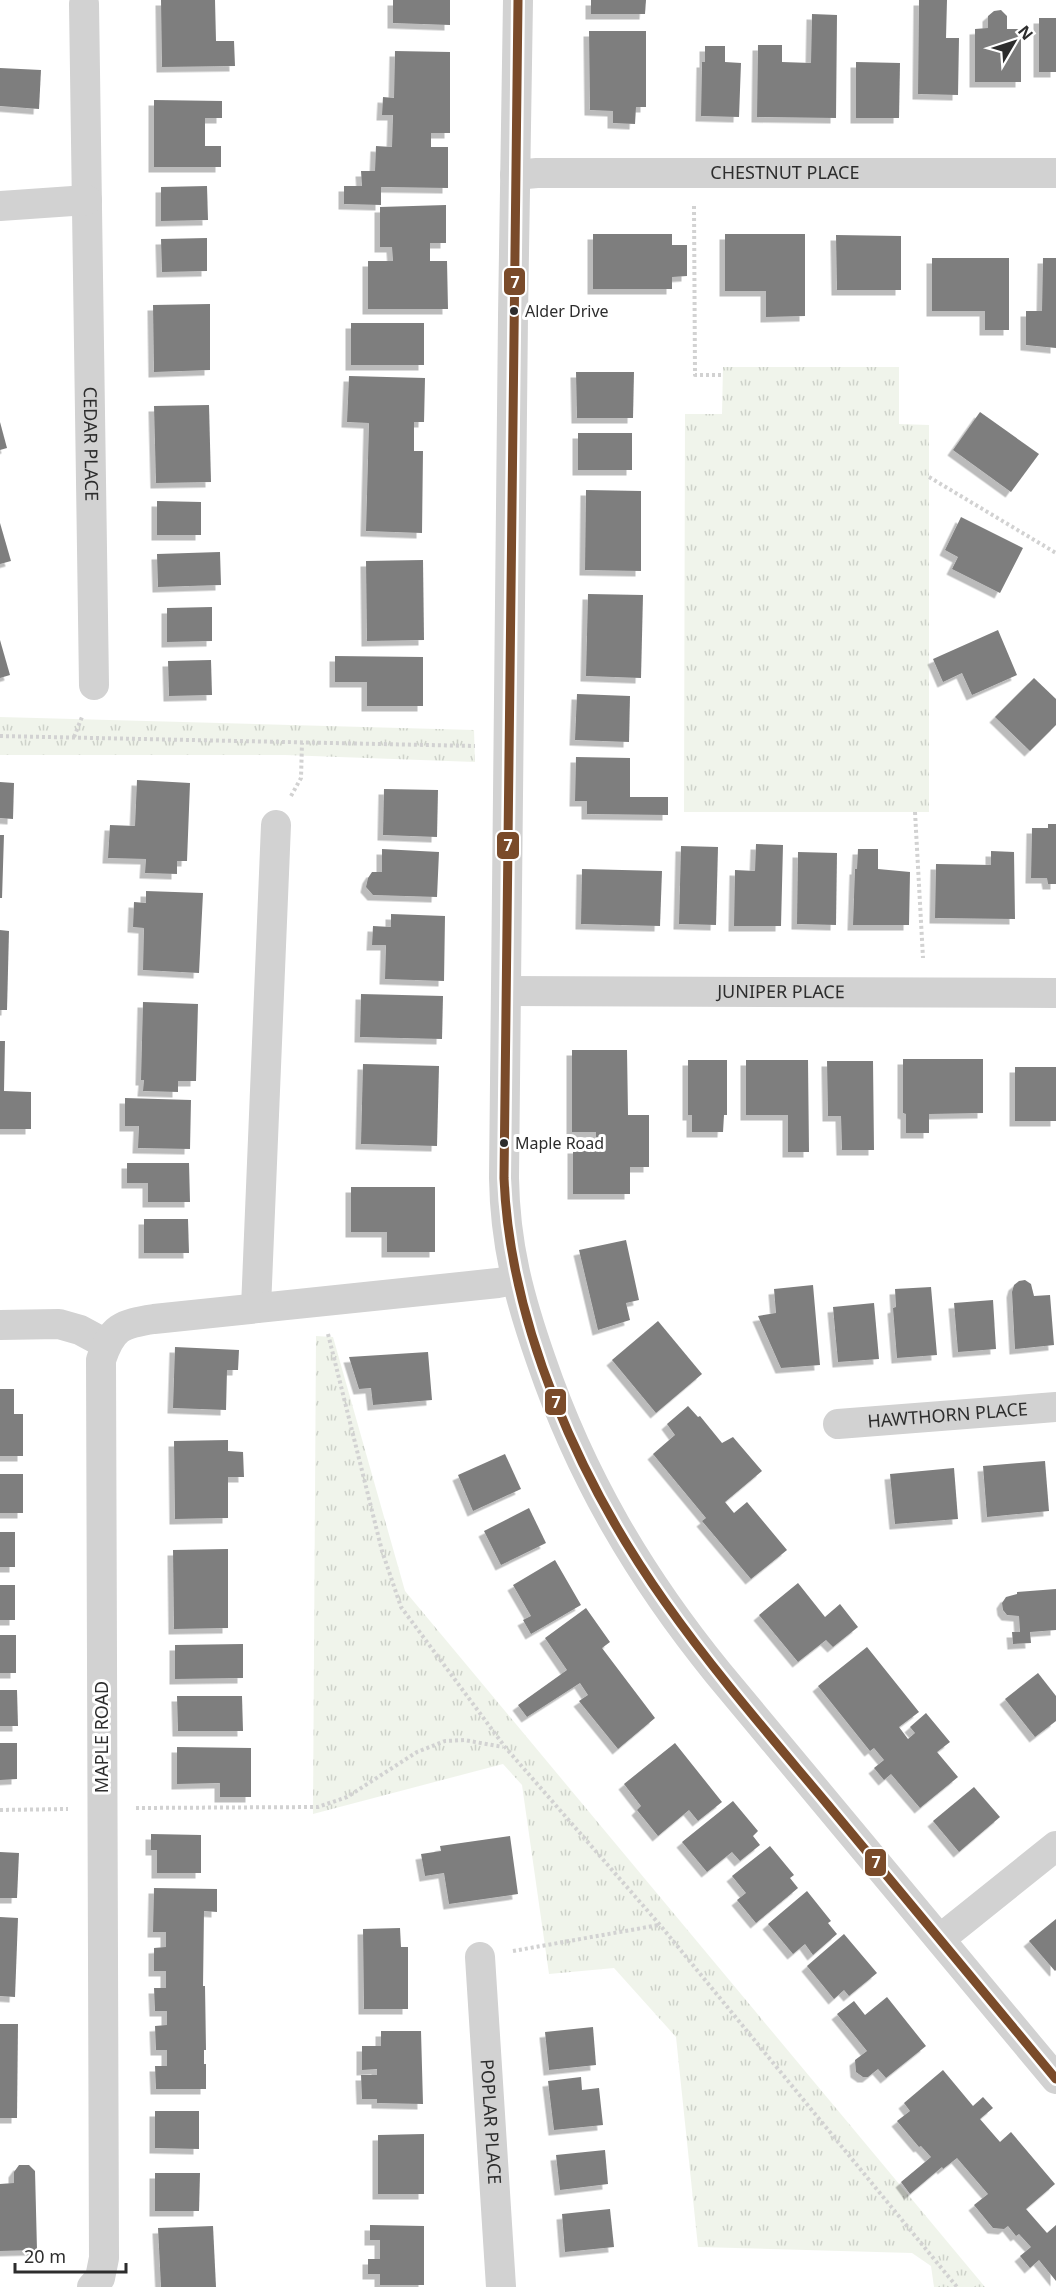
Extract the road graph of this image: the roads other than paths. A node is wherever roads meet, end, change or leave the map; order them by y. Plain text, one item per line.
1 (518, 0) edge
2 (84, 3) dead end
3 (1056, 173) edge
4 (515, 175) junction
5 (87, 200) junction
6 (0, 206) edge
7 (94, 686) dead end
8 (276, 825) road end
9 (507, 991) junction
10 (1056, 993) edge
11 (515, 1280) junction
12 (256, 1308) junction
13 (0, 1324) edge
14 (106, 1344) junction
15 (1056, 1407) edge
16 (838, 1424) dead end
17 (1056, 1846) edge
18 (940, 1939) junction
19 (480, 1957) road end
20 (1056, 2079) edge
21 (92, 2287) edge
22 (501, 2287) edge

1 - 4 street
2 - 5 street, CEDAR PLACE
3 - 4 street, CHESTNUT PLACE
4 - 9 street
5 - 6 street
5 - 7 street, CEDAR PLACE
8 - 12 street
9 - 10 street, JUNIPER PLACE
9 - 11 street
11 - 12 street
11 - 18 street
12 - 14 street
13 - 14 street
14 - 21 street, MAPLE ROAD
15 - 16 street, HAWTHORN PLACE
17 - 18 street
18 - 20 street
19 - 22 street, POPLAR PLACE

